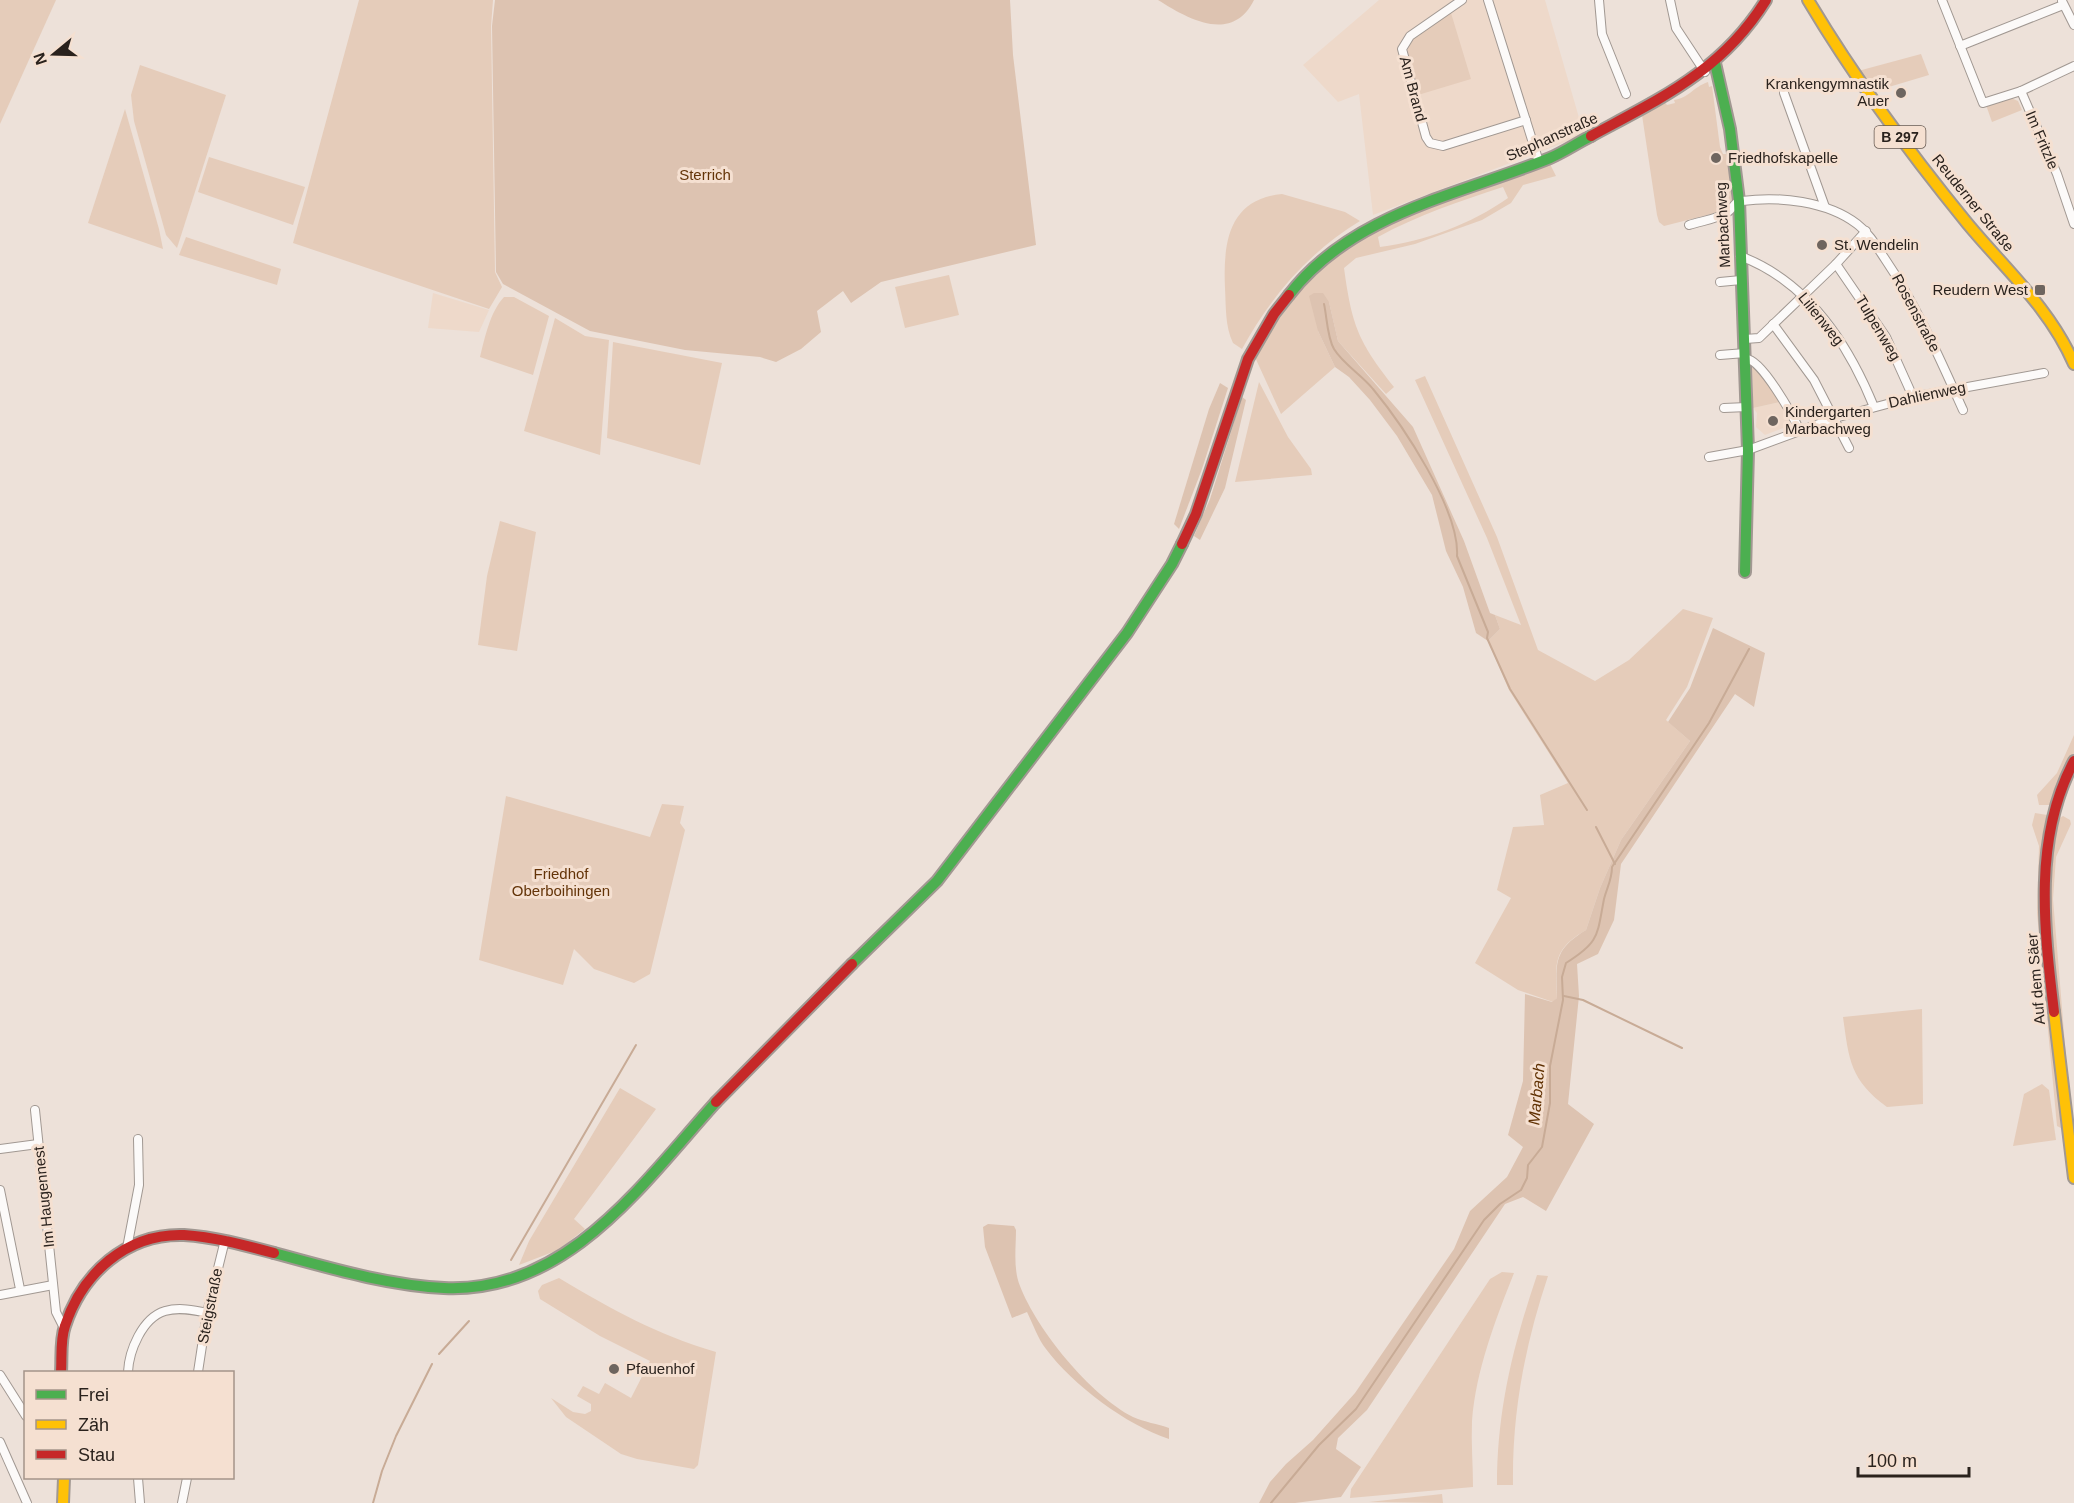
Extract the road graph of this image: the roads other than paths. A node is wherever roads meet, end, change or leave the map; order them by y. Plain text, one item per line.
1 (1462, 0) edge
2 (1488, 0) edge
3 (1599, 0) edge
4 (1670, 0) edge
5 (1766, 0) edge
6 (1808, 0) edge
7 (1942, 0) edge
8 (2062, 2) edge
9 (2074, 25) edge
10 (1960, 46) junction
11 (1715, 63) junction
12 (2074, 66) edge
13 (1705, 72) junction
14 (2021, 91) junction
15 (1784, 93) dead end
16 (1626, 94) dead end
17 (1526, 120) junction
18 (1539, 162) junction
19 (1739, 201) junction
20 (1825, 207) junction
21 (2074, 224) edge
22 (1689, 225) dead end
23 (1866, 231) junction
24 (1740, 256) junction
25 (1836, 264) junction
26 (1741, 280) junction
27 (1720, 282) dead end
28 (1804, 295) junction
29 (1773, 324) junction
30 (1745, 339) junction
31 (1720, 355) dead end
32 (1746, 356) junction
33 (2074, 364) edge
34 (2044, 373) dead end
35 (1953, 389) junction
36 (1913, 397) junction
37 (1874, 406) junction
38 (1747, 407) junction
39 (1724, 408) dead end
40 (1963, 410) dead end
41 (1835, 418) junction
42 (1800, 431) junction
43 (1849, 448) dead end
44 (1748, 450) junction
45 (1709, 457) dead end
46 (1745, 572) dead end
47 (2074, 761) edge
48 (2074, 771) edge
49 (2064, 779) junction
50 (35, 1110) dead end
51 (138, 1139) dead end
52 (38, 1144) junction
53 (0, 1149) edge
54 (2074, 1178) edge
55 (0, 1190) edge
56 (225, 1240) junction
57 (127, 1248) junction
58 (53, 1285) junction
59 (20, 1289) junction
60 (0, 1295) edge
61 (207, 1312) junction
62 (64, 1328) junction
63 (61, 1371) edge
64 (128, 1371) edge
65 (198, 1371) edge
66 (0, 1374) edge
67 (24, 1413) edge
68 (0, 1442) edge
69 (64, 1479) edge
70 (138, 1479) edge
71 (187, 1479) edge
72 (27, 1503) edge
73 (63, 1503) edge
74 (140, 1503) edge
75 (182, 1503) edge

1 - 17 street, Am Brand
2 - 17 street
3 - 16 street
4 - 13 street
5 - 11 street, Stephanstraße
6 - 33 street, Reuderner Straße / B 297
7 - 10 street
8 - 9 street
8 - 10 street
10 - 14 street
11 - 13 street, Stephanstraße
11 - 19 street, Marbachweg
12 - 14 street
13 - 18 street, Stephanstraße
14 - 21 street, Im Fritzle
15 - 20 street
17 - 18 street
18 - 56 street, Stephanstraße
19 - 20 street, Rosenstraße
19 - 22 street
19 - 24 street, Marbachweg
20 - 23 street, Rosenstraße
23 - 25 street
23 - 35 street, Rosenstraße
24 - 26 street, Marbachweg
24 - 28 street, Lilienweg
25 - 28 street
25 - 36 street, Tulpenweg
26 - 27 street, Marbachweg
26 - 30 street, Marbachweg
28 - 29 street
28 - 37 street, Lilienweg
29 - 30 street
29 - 41 street
30 - 32 street, Marbachweg
31 - 32 street
32 - 38 street, Marbachweg
32 - 42 street
34 - 35 street, Dahlienweg
35 - 36 street, Dahlienweg
35 - 40 street, Rosenstraße
36 - 37 street, Dahlienweg
37 - 41 street, Dahlienweg
38 - 39 street
38 - 44 street, Marbachweg
41 - 42 street, Dahlienweg
41 - 43 street
42 - 44 street, Dahlienweg
44 - 45 street, Dahlienweg
44 - 46 street, Marbachweg
47 - 49 street, Auf dem Säer
48 - 49 street
49 - 54 street, Auf dem Säer
50 - 52 street, Im Haugennest
51 - 57 street
52 - 53 street
52 - 58 street, Im Haugennest
55 - 59 street
56 - 57 street, Stephanstraße
56 - 61 street, Steigstraße
57 - 62 street
58 - 59 street
58 - 62 street, Im Haugennest
59 - 60 street
61 - 64 street
61 - 65 street, Steigstraße
62 - 63 street
66 - 67 street
68 - 72 street
69 - 73 street
70 - 74 street
71 - 75 street

